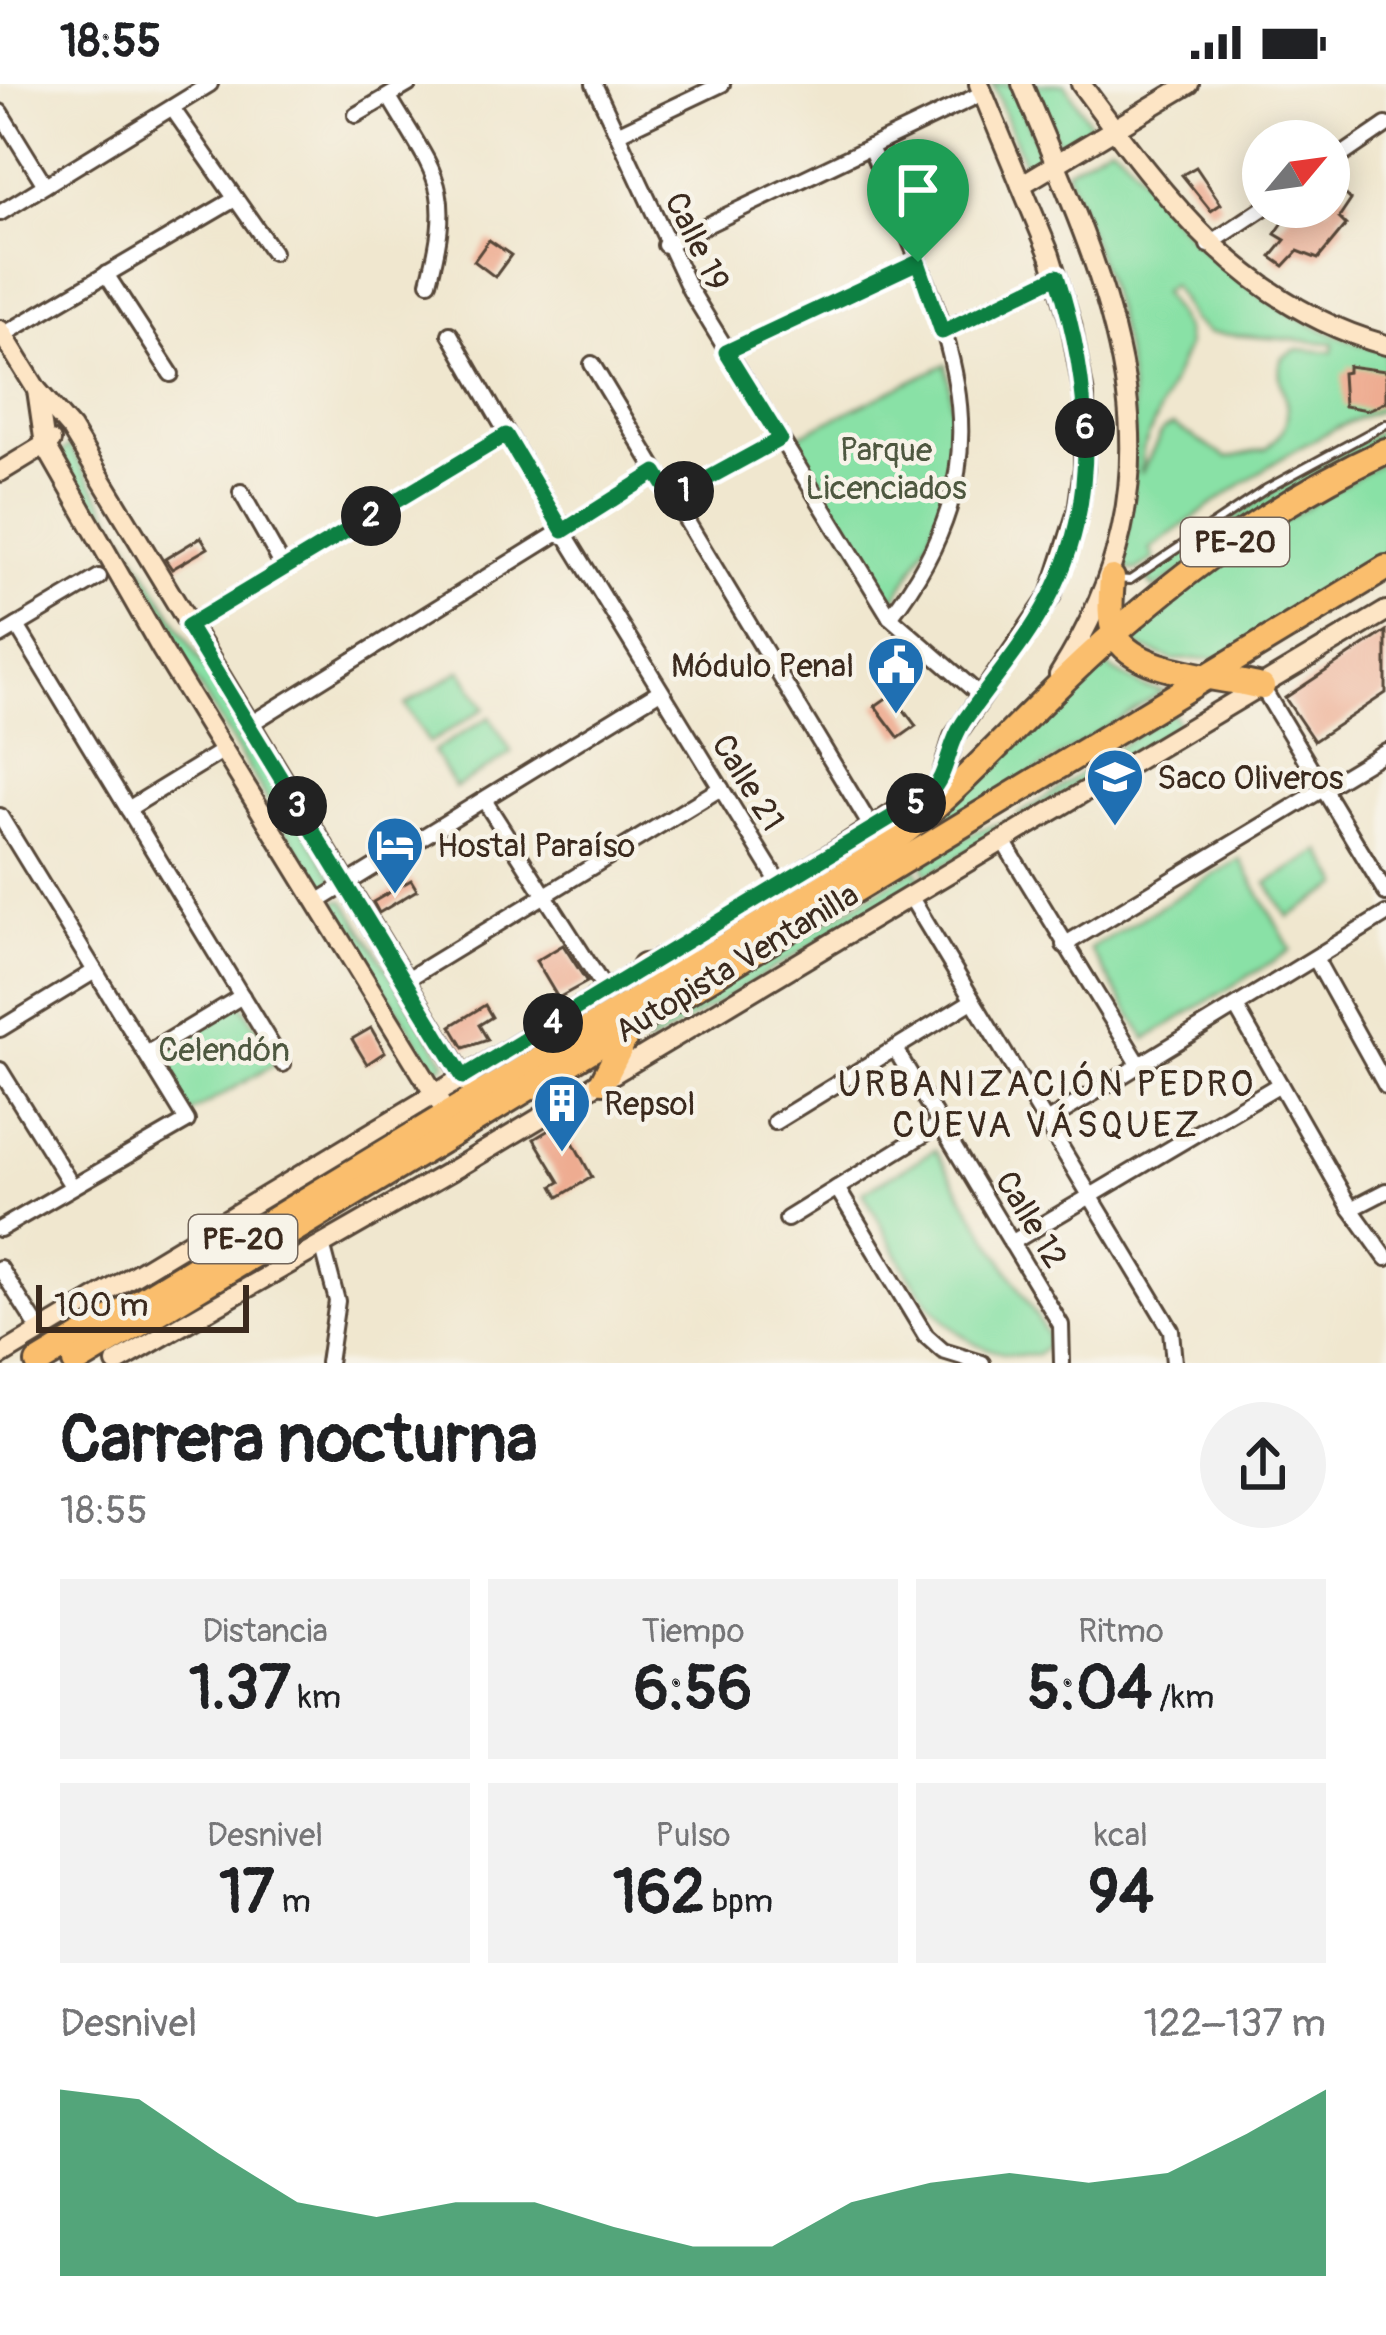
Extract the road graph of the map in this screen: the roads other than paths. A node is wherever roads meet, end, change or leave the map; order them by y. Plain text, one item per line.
1 (211, 84) edge
2 (409, 84) edge
3 (594, 84) edge
4 (722, 84) edge
5 (1022, 84) edge
6 (1081, 84) edge
7 (1189, 84) edge
8 (981, 89) edge
9 (389, 97) junction
10 (172, 108) junction
11 (0, 112) edge
12 (356, 116) dead end
13 (1386, 125) edge
14 (1115, 131) junction
15 (619, 133) junction
16 (870, 147) junction
17 (1350, 150) edge
18 (1057, 168) junction
19 (46, 185) junction
20 (1021, 185) junction
21 (235, 199) junction
22 (0, 213) edge
23 (1242, 222) edge
24 (665, 245) junction
25 (1208, 245) junction
26 (273, 252) dead end
27 (918, 262) junction
28 (106, 274) junction
29 (1057, 276) junction
30 (429, 282) dead end
31 (1, 332) edge
32 (942, 332) junction
33 (450, 334) dead end
34 (1386, 345) edge
35 (726, 352) junction
36 (592, 364) dead end
37 (171, 374) dead end
38 (37, 390) junction
39 (1386, 424) edge
40 (71, 429) junction
41 (506, 435) junction
42 (780, 439) junction
43 (45, 445) junction
44 (1386, 451) edge
45 (0, 472) edge
46 (656, 472) junction
47 (241, 492) dead end
48 (672, 498) junction
49 (563, 531) junction
50 (284, 568) junction
51 (1386, 568) edge
52 (99, 577) dead end
53 (1112, 578) junction
54 (1386, 611) edge
55 (890, 616) junction
56 (17, 626) junction
57 (188, 626) junction
58 (1115, 634) junction
59 (0, 636) edge
60 (1209, 673) junction
61 (1262, 686) junction
62 (660, 691) junction
63 (982, 697) junction
64 (1043, 701) junction
65 (248, 726) junction
66 (224, 750) junction
67 (1386, 751) edge
68 (722, 788) junction
69 (1324, 788) junction
70 (484, 800) junction
71 (128, 809) junction
72 (0, 816) edge
73 (873, 830) junction
74 (14, 840) junction
75 (1003, 841) junction
76 (0, 849) edge
77 (346, 885) junction
78 (781, 886) junction
79 (1386, 893) edge
80 (547, 896) junction
81 (910, 896) junction
82 (317, 902) junction
83 (1386, 914) edge
84 (1064, 945) junction
85 (1315, 958) junction
86 (701, 961) junction
87 (644, 968) junction
88 (95, 971) junction
89 (404, 981) junction
90 (606, 991) junction
91 (242, 995) junction
92 (972, 1000) junction
93 (1236, 1007) junction
94 (632, 1026) junction
95 (0, 1029) edge
96 (895, 1049) junction
97 (146, 1054) junction
98 (283, 1064) dead end
99 (1138, 1064) junction
100 (0, 1070) edge
101 (603, 1081) junction
102 (1280, 1084) junction
103 (1386, 1086) edge
104 (476, 1097) junction
105 (447, 1114) junction
106 (1048, 1121) junction
107 (775, 1122) dead end
108 (939, 1125) junction
109 (72, 1186) junction
110 (837, 1188) junction
111 (1386, 1191) edge
112 (1093, 1194) junction
113 (1351, 1209) junction
114 (787, 1219) dead end
115 (0, 1228) edge
116 (322, 1244) junction
117 (1012, 1244) junction
118 (1386, 1258) edge
119 (0, 1268) edge
120 (40, 1331) junction
121 (0, 1357) edge
122 (38, 1363) edge
123 (75, 1363) edge
124 (116, 1363) edge
125 (328, 1363) edge
126 (982, 1363) edge
127 (1062, 1363) edge
128 (1174, 1363) edge

1 - 10 street
2 - 9 street
3 - 15 street, Calle 19
4 - 15 street
5 - 18 street
6 - 14 street
7 - 14 street
8 - 16 street
8 - 20 street, Autopista Ventanilla
9 - 12 street
9 - 30 street
10 - 19 street
10 - 21 street
11 - 19 street
13 - 17 street
14 - 18 street
14 - 25 street
15 - 24 street, Calle 19
16 - 24 street
16 - 27 street
18 - 20 street
18 - 53 street
19 - 22 street
20 - 29 street, Autopista Ventanilla
21 - 26 street
21 - 28 street
23 - 25 street
24 - 35 street, Calle 19
25 - 34 street
27 - 32 street
27 - 35 street
28 - 31 street
28 - 37 street
29 - 32 street
29 - 63 street, Autopista Ventanilla
31 - 38 street
32 - 55 street
33 - 41 street, Calle 21
35 - 42 street, Calle 19
36 - 46 street
38 - 40 street
38 - 43 street
39 - 53 lane
40 - 43 street
40 - 57 street
41 - 49 street, Calle 21
41 - 50 street
42 - 48 street
42 - 55 street, Calle 19
43 - 45 street
43 - 66 street
44 - 58 highway, PE-20
46 - 48 street
46 - 49 street
47 - 50 street
48 - 73 street
49 - 62 street, Calle 21
49 - 65 street
50 - 57 street
51 - 60 highway, PE-20
52 - 56 street
53 - 58 highway
53 - 64 street
54 - 61 street, Autopista Ventanilla
55 - 63 street, Calle 19
56 - 59 street
56 - 71 street
57 - 65 street
58 - 60 highway
58 - 64 highway, PE-20
60 - 61 highway
60 - 94 highway, PE-20
61 - 69 street
61 - 75 street, Autopista Ventanilla
62 - 68 street, Calle 21
62 - 70 street
63 - 73 street, Autopista Ventanilla
64 - 86 highway, PE-20
65 - 77 street
66 - 71 street
66 - 82 street
67 - 69 street
68 - 78 street, Calle 21
68 - 80 street
69 - 79 street
69 - 84 street
70 - 77 street
70 - 80 street
71 - 91 street
72 - 74 street
73 - 78 street, Autopista Ventanilla
74 - 76 street
74 - 88 street
75 - 81 street, Autopista Ventanilla
75 - 84 street
77 - 82 street
77 - 89 street
78 - 87 street, Autopista Ventanilla
80 - 89 street
80 - 90 street
81 - 92 street
81 - 101 street, Autopista Ventanilla
82 - 105 street
83 - 85 street
84 - 99 street
85 - 93 street
85 - 103 street
86 - 87 highway
86 - 104 highway, PE-20
87 - 90 street, Autopista Ventanilla
88 - 95 street
88 - 97 street
89 - 104 street
90 - 104 street, Autopista Ventanilla
91 - 97 street
91 - 98 street
92 - 96 street
92 - 106 street
93 - 99 street
93 - 102 street
94 - 101 highway
94 - 104 highway, PE-20
96 - 107 street
96 - 108 street, Calle 12
97 - 109 street
99 - 106 street
100 - 109 street
101 - 116 street, Autopista Ventanilla
102 - 112 street
102 - 113 street
104 - 105 highway, Autopista Ventanilla / PE-20
104 - 105 street, Autopista Ventanilla
105 - 120 street, Autopista Ventanilla
105 - 122 highway, Autopista Ventanilla / PE-20
105 - 123 highway, Autopista Ventanilla / PE-20
106 - 112 street
108 - 110 street
108 - 117 street, Calle 12
109 - 115 street
110 - 114 street
110 - 126 street
111 - 113 street
112 - 117 street
112 - 128 street
113 - 118 street
116 - 124 street, Autopista Ventanilla
116 - 125 street
117 - 127 street, Calle 12
119 - 120 street
120 - 121 street, Autopista Ventanilla

